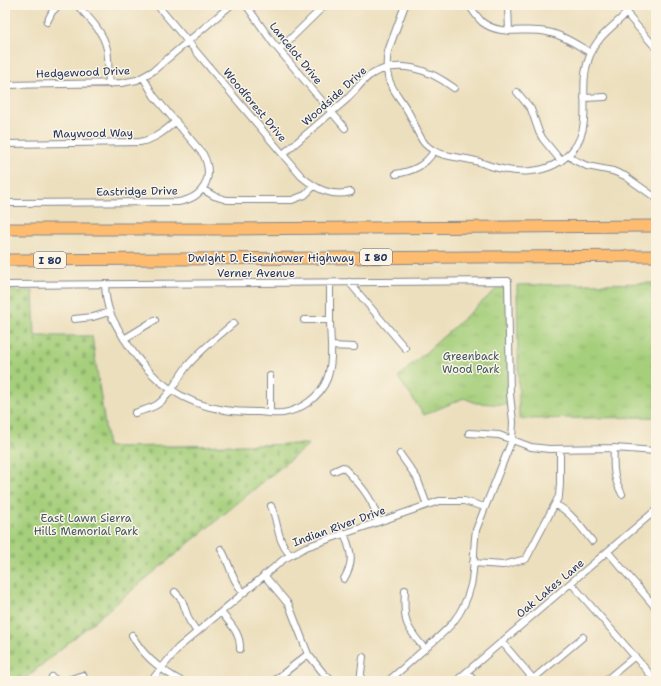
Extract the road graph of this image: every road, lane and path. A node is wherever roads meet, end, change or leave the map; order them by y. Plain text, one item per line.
1 (59, 5) edge
2 (77, 5) edge
3 (157, 5) edge
4 (231, 5) edge
5 (246, 5) edge
6 (325, 5) edge
7 (404, 5) edge
8 (468, 5) edge
9 (623, 5) edge
10 (633, 5) edge
11 (508, 6) dead end
12 (627, 12) junction
13 (47, 22) dead end
14 (509, 31) junction
15 (188, 42) junction
16 (656, 48) edge
17 (279, 50) junction
18 (591, 53) junction
19 (387, 68) junction
20 (143, 77) junction
21 (109, 84) junction
22 (5, 85) edge
23 (454, 88) dead end
24 (517, 92) dead end
25 (605, 97) dead end
26 (584, 98) junction
27 (332, 112) junction
28 (176, 121) junction
29 (345, 128) dead end
30 (5, 144) edge
31 (434, 151) junction
32 (283, 154) junction
33 (568, 155) junction
34 (562, 161) junction
35 (396, 174) dead end
36 (314, 186) junction
37 (202, 189) junction
38 (352, 192) dead end
39 (656, 198) edge
40 (5, 202) edge
41 (656, 226) edge
42 (5, 229) edge
43 (656, 256) edge
44 (5, 260) edge
45 (349, 282) junction
46 (330, 283) junction
47 (105, 284) junction
48 (5, 285) edge
49 (109, 312) junction
50 (74, 319) dead end
51 (155, 320) dead end
52 (304, 320) dead end
53 (330, 320) junction
54 (234, 323) dead end
55 (124, 339) junction
56 (331, 346) junction
57 (354, 347) dead end
58 (405, 348) dead end
59 (270, 376) dead end
60 (170, 389) junction
61 (134, 413) dead end
62 (270, 413) junction
63 (469, 433) dead end
64 (512, 440) junction
65 (614, 448) junction
66 (560, 449) junction
67 (656, 451) edge
68 (400, 454) dead end
69 (334, 471) dead end
70 (622, 494) dead end
71 (427, 505) junction
72 (555, 505) junction
73 (272, 506) dead end
74 (485, 507) junction
75 (656, 510) edge
76 (378, 522) junction
77 (344, 533) junction
78 (592, 541) dead end
79 (222, 549) dead end
80 (608, 552) junction
81 (290, 555) junction
82 (473, 563) junction
83 (264, 575) junction
84 (344, 579) dead end
85 (571, 583) junction
86 (406, 590) dead end
87 (175, 592) dead end
88 (244, 593) junction
89 (656, 608) edge
90 (221, 612) junction
91 (197, 632) junction
92 (132, 635) dead end
93 (583, 637) dead end
94 (502, 642) junction
95 (425, 649) junction
96 (240, 650) dead end
97 (308, 654) junction
98 (634, 656) junction
99 (363, 657) dead end
100 (161, 668) junction
101 (466, 672) junction
102 (52, 677) dead end
103 (534, 680) edge
104 (58, 681) edge
105 (65, 681) edge
106 (85, 681) edge
107 (151, 681) edge
108 (181, 681) edge
109 (274, 681) edge
110 (333, 681) edge
111 (360, 681) edge
112 (388, 681) edge
113 (456, 681) edge
114 (474, 681) edge
115 (605, 681) edge
116 (656, 681) edge

1 - 13 street
2 - 21 street
3 - 15 street, Woodforest Drive
4 - 15 street, Hedgewood Drive
5 - 17 street, Lancelot Drive
6 - 17 street
7 - 19 street
8 - 14 street
9 - 12 street
10 - 12 street
11 - 14 street
12 - 16 street
12 - 18 street
14 - 18 street
15 - 20 street, Hedgewood Drive
15 - 32 street, Woodforest Drive
17 - 27 street, Lancelot Drive
18 - 26 street
19 - 23 street
19 - 27 street, Woodside Drive
19 - 31 street
20 - 21 street, Hedgewood Drive
20 - 28 street
21 - 22 street, Hedgewood Drive
24 - 34 street
25 - 26 street
26 - 33 street
27 - 29 street, Lancelot Drive
27 - 32 street, Woodside Drive
28 - 30 street, Maywood Way
28 - 37 street
31 - 34 street
31 - 35 street
32 - 36 street, Woodforest Drive
33 - 34 street
33 - 39 street
36 - 37 street
36 - 38 street, Woodforest Drive
37 - 40 street, Eastridge Drive
41 - 42 highway
43 - 44 highway, Dwight D. Eisenhower Highway / I 80
45 - 46 street, Verner Avenue
45 - 58 street
45 - 64 street, Verner Avenue
46 - 47 street, Verner Avenue
46 - 53 street
47 - 48 street, Verner Avenue
47 - 49 street
49 - 50 street
49 - 55 street
51 - 55 street
52 - 53 street
53 - 56 street
54 - 60 street
55 - 60 street
56 - 57 street
56 - 62 street
59 - 62 street
60 - 61 street
60 - 62 street
63 - 64 street
64 - 66 street
64 - 74 street
65 - 66 street
65 - 67 street
65 - 70 street
66 - 72 street
68 - 71 street
69 - 76 street
71 - 74 street, Indian River Drive
71 - 76 street, Indian River Drive
72 - 78 street
72 - 82 street
73 - 81 street
74 - 82 street
75 - 80 street, Oak Lakes Lane
76 - 77 street, Indian River Drive
77 - 81 street, Indian River Drive
77 - 84 street
79 - 88 street
80 - 85 street, Oak Lakes Lane
80 - 89 street
81 - 83 street, Indian River Drive
82 - 95 street
83 - 88 street, Indian River Drive
83 - 97 street
85 - 94 street, Oak Lakes Lane
85 - 98 street
86 - 95 street
87 - 91 street
88 - 90 street, Indian River Drive
90 - 91 street, Indian River Drive
90 - 96 street
91 - 100 street, Indian River Drive
92 - 100 street
93 - 103 street
94 - 101 street, Oak Lakes Lane
94 - 103 street
95 - 112 street
97 - 109 street
97 - 110 street
98 - 115 street
98 - 116 street
99 - 111 street
100 - 107 street, Indian River Drive
100 - 108 street
101 - 113 street, Oak Lakes Lane
101 - 114 street
102 - 104 street
105 - 106 street

